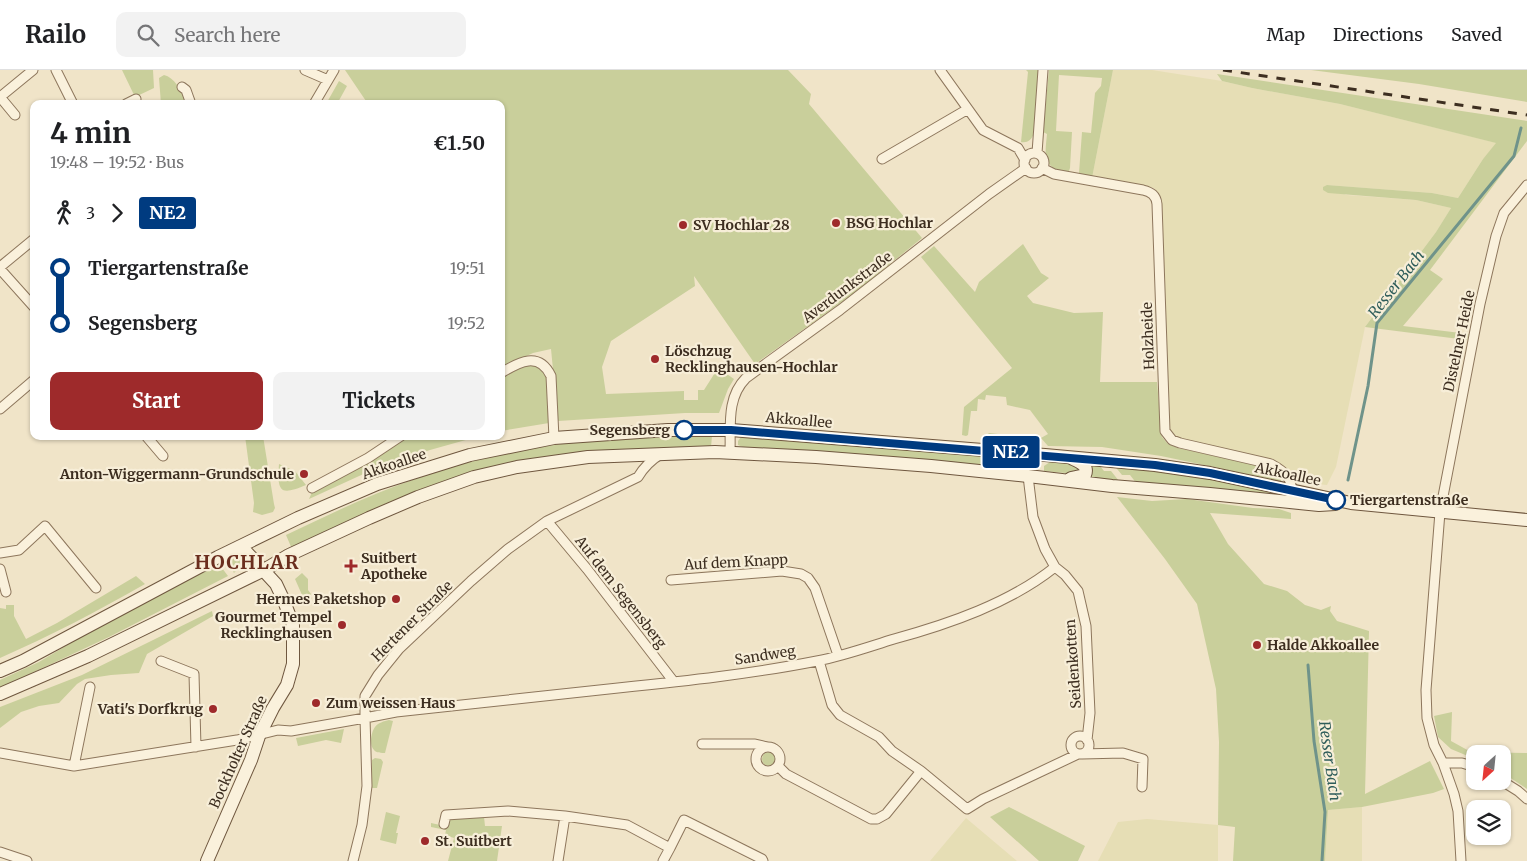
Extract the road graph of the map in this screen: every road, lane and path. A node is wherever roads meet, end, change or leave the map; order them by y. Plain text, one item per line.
1 (33, 70) edge
2 (56, 70) edge
3 (305, 70) edge
4 (334, 70) edge
5 (940, 70) edge
6 (1043, 70) edge
7 (328, 80) junction
8 (182, 87) dead end
9 (0, 97) edge
10 (71, 100) edge
11 (190, 100) edge
12 (316, 100) edge
13 (968, 109) junction
14 (15, 115) dead end
15 (1038, 153) junction
16 (882, 159) dead end
17 (1026, 164) junction
18 (1042, 168) junction
19 (1527, 185) edge
20 (30, 242) edge
21 (0, 268) edge
22 (30, 302) edge
23 (505, 370) edge
24 (30, 383) edge
25 (0, 409) edge
26 (731, 430) junction
27 (554, 438) junction
28 (149, 440) edge
29 (395, 440) edge
30 (730, 452) junction
31 (661, 454) junction
32 (1045, 455) junction
33 (163, 456) dead end
34 (1069, 457) junction
35 (1028, 476) junction
36 (1051, 478) junction
37 (312, 488) dead end
38 (1291, 496) junction
39 (1440, 512) junction
40 (1527, 520) edge
41 (547, 521) junction
42 (241, 546) junction
43 (0, 553) edge
44 (1055, 567) junction
45 (264, 570) junction
46 (1, 574) edge
47 (671, 580) dead end
48 (96, 588) dead end
49 (6, 592) dead end
50 (838, 655) junction
51 (819, 661) junction
52 (160, 662) dead end
53 (0, 671) edge
54 (674, 682) junction
55 (90, 687) dead end
56 (0, 694) edge
57 (366, 718) junction
58 (259, 736) junction
59 (1088, 740) junction
60 (702, 744) dead end
61 (196, 747) junction
62 (766, 748) junction
63 (0, 753) edge
64 (1080, 754) junction
65 (1443, 763) junction
66 (1466, 764) edge
67 (74, 766) junction
68 (778, 766) junction
69 (921, 771) junction
70 (1142, 787) dead end
71 (1511, 787) edge
72 (1527, 800) edge
73 (565, 816) junction
74 (444, 824) dead end
75 (670, 848) junction
76 (0, 852) edge
77 (560, 860) edge
78 (27, 861) edge
79 (208, 861) edge
80 (353, 861) edge
81 (663, 861) edge
82 (762, 861) edge
83 (1461, 861) edge

1 - 9 street
2 - 10 street
3 - 7 street
4 - 7 street
5 - 13 street
6 - 15 street
7 - 12 street
8 - 11 street
9 - 14 street
13 - 16 street
13 - 17 street
15 - 17 street
15 - 18 street
17 - 18 street, Holzheide
17 - 26 street, Averdunkstraße
18 - 38 street, Holzheide
19 - 39 street, Distelner Heide
20 - 21 street
21 - 22 street
23 - 27 street
24 - 25 street
26 - 27 main road, Akkoallee
26 - 30 street, Averdunkstraße
26 - 32 main road, Akkoallee
27 - 42 main road, Akkoallee
28 - 33 street
29 - 37 street
30 - 31 main road, Akkoallee
30 - 35 main road, Akkoallee
31 - 41 street, Hertener Straße
31 - 45 main road, Akkoallee
32 - 34 main road, Akkoallee
32 - 35 main road
34 - 36 main road, Akkoallee
34 - 38 main road, Akkoallee
35 - 36 main road, Akkoallee
35 - 44 street
36 - 38 main road, Akkoallee
38 - 39 main road, Akkoallee
39 - 40 main road, Akkoallee
39 - 65 street
41 - 54 street, Auf dem Segensberg
41 - 57 street, Hertener Straße
42 - 45 main road
42 - 53 main road, Akkoallee
43 - 48 street
44 - 50 street, Sandweg
44 - 59 street, Seidenkotten
45 - 56 main road, Akkoallee
45 - 58 main road, Bockholter Straße
46 - 49 street
47 - 50 street, Auf dem Knapp
50 - 51 street, Sandweg
51 - 54 street, Sandweg
51 - 69 street
52 - 61 street
54 - 57 street, Sandweg
55 - 67 street
57 - 58 street
57 - 80 street, Hertener Straße
58 - 61 street
58 - 79 main road, Bockholter Straße
59 - 64 street, Seidenkotten
59 - 64 street
60 - 62 street
61 - 67 street
62 - 68 street
62 - 68 street
63 - 67 street
64 - 69 street
64 - 70 street
65 - 66 street
65 - 83 street
68 - 69 street
71 - 72 street
73 - 74 street
73 - 75 street
73 - 77 street
75 - 81 street
75 - 82 street
76 - 78 street

